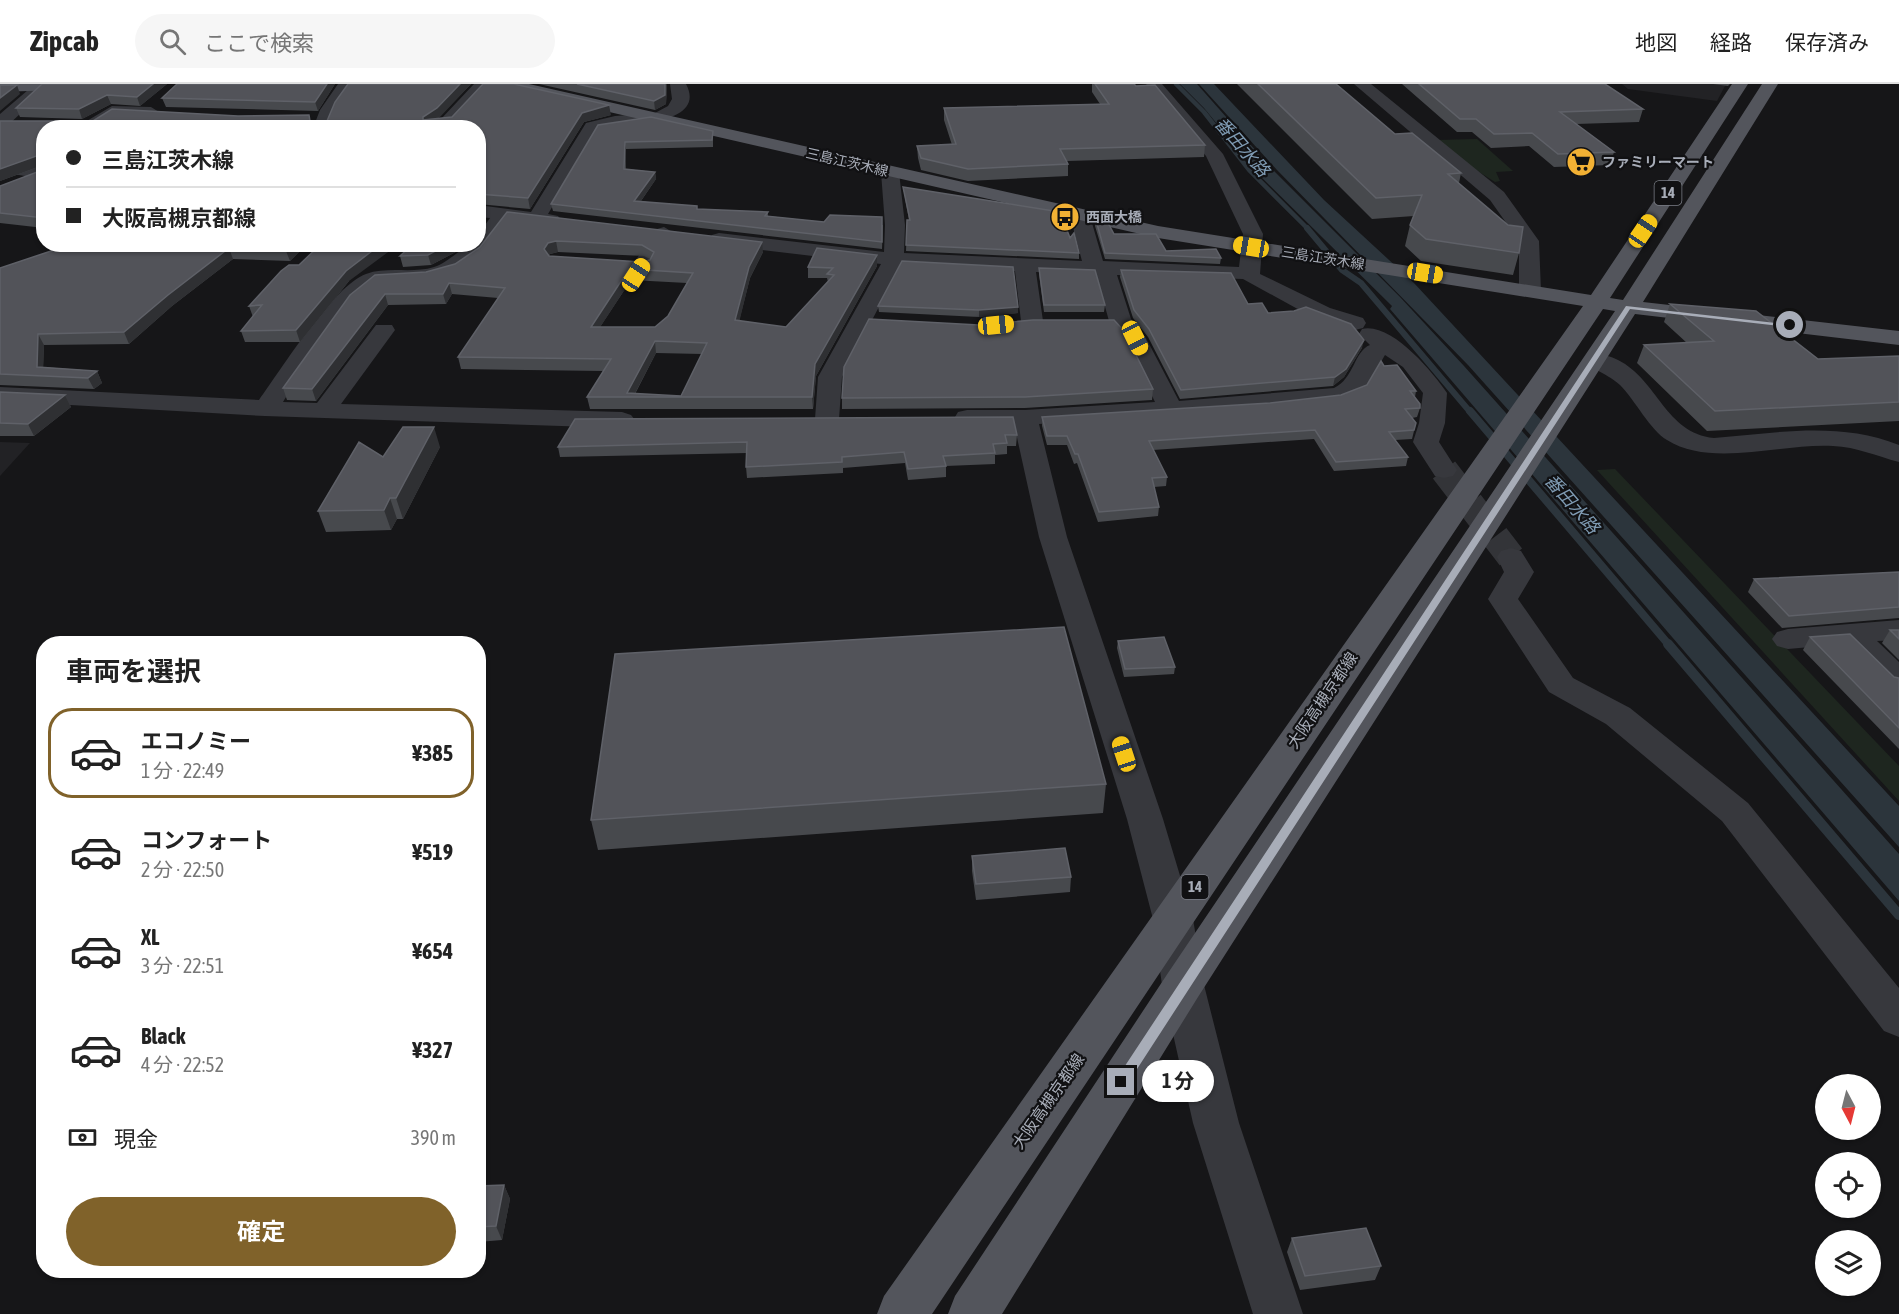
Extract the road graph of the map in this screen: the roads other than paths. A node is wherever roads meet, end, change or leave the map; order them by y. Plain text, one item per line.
1 (84, 84) edge
2 (346, 84) edge
3 (483, 84) edge
4 (509, 84) edge
5 (678, 84) edge
6 (1154, 84) edge
7 (1362, 84) edge
8 (1740, 84) edge
9 (1770, 84) edge
10 (43, 85) edge
11 (0, 87) edge
12 (164, 106) edge
13 (660, 118) junction
14 (96, 120) edge
15 (315, 120) edge
16 (449, 120) edge
17 (0, 124) edge
18 (21, 124) edge
19 (0, 167) edge
20 (36, 172) edge
21 (890, 172) junction
22 (36, 175) edge
23 (10, 186) edge
24 (486, 212) edge
25 (502, 213) junction
26 (1080, 216) junction
27 (537, 217) junction
28 (572, 223) edge
29 (641, 231) edge
30 (663, 233) junction
31 (486, 240) edge
32 (1251, 247) junction
33 (1275, 251) junction
34 (473, 252) edge
35 (399, 258) edge
36 (894, 259) junction
37 (622, 263) edge
38 (644, 264) junction
39 (1025, 264) junction
40 (1099, 267) junction
41 (1249, 273) junction
42 (373, 279) junction
43 (629, 286) edge
44 (1530, 291) junction
45 (1596, 301) junction
46 (1628, 307) junction
47 (1032, 322) edge
48 (1355, 323) junction
49 (384, 330) dead end
50 (1899, 338) edge
51 (1388, 346) junction
52 (1595, 360) junction
53 (0, 394) edge
54 (265, 408) junction
55 (1170, 408) junction
56 (323, 411) junction
57 (1025, 417) junction
58 (944, 418) edge
59 (828, 419) edge
60 (645, 420) edge
61 (1894, 450) edge
62 (1444, 471) tunnel mouth
63 (1511, 557) tunnel mouth
64 (1899, 630) edge
65 (1852, 634) junction
66 (1788, 639) dead end
67 (1899, 681) edge
68 (1173, 919) junction
69 (1183, 985) junction
70 (1899, 1018) edge
71 (902, 1314) edge
72 (973, 1314) edge
73 (1278, 1314) edge

1 - 10 main road
2 - 15 street
3 - 16 street
4 - 13 main road, 三島江茨木線
5 - 13 street
6 - 32 street
7 - 44 street
8 - 45 main road, 大阪高槻京都線 / 14
9 - 46 main road, 14
10 - 11 main road
10 - 17 street
12 - 14 street
13 - 21 main road, 三島江茨木線
13 - 27 street
17 - 18 street
19 - 20 street
21 - 26 main road, 三島江茨木線
21 - 36 street
22 - 23 street
24 - 25 street
25 - 27 street
25 - 31 street
26 - 32 main road, 三島江茨木線
26 - 40 street
27 - 28 street
29 - 30 street
30 - 36 street
30 - 38 street
32 - 33 main road, 三島江茨木線
32 - 41 street
33 - 44 main road, 三島江茨木線
33 - 48 street
34 - 42 street
35 - 42 street
36 - 39 street
36 - 59 street
37 - 38 street
38 - 43 street
39 - 40 street
39 - 47 street
40 - 41 street
40 - 55 street
41 - 48 street
42 - 54 street
44 - 45 main road, 三島江茨木線
45 - 46 main road, 三島江茨木線
45 - 68 main road, 大阪高槻京都線 / 14
46 - 50 main road, 三島江茨木線
46 - 52 main road, 14
48 - 51 street
49 - 56 street
51 - 55 street
51 - 62 street
52 - 61 street
52 - 69 main road, 14
53 - 54 street
54 - 56 street
55 - 57 street
56 - 60 street
57 - 58 street
57 - 68 street
63 - 70 street
64 - 65 street
65 - 66 street
65 - 67 street
68 - 69 street
68 - 71 main road, 大阪高槻京都線 / 14
69 - 72 main road, 14
69 - 73 street

